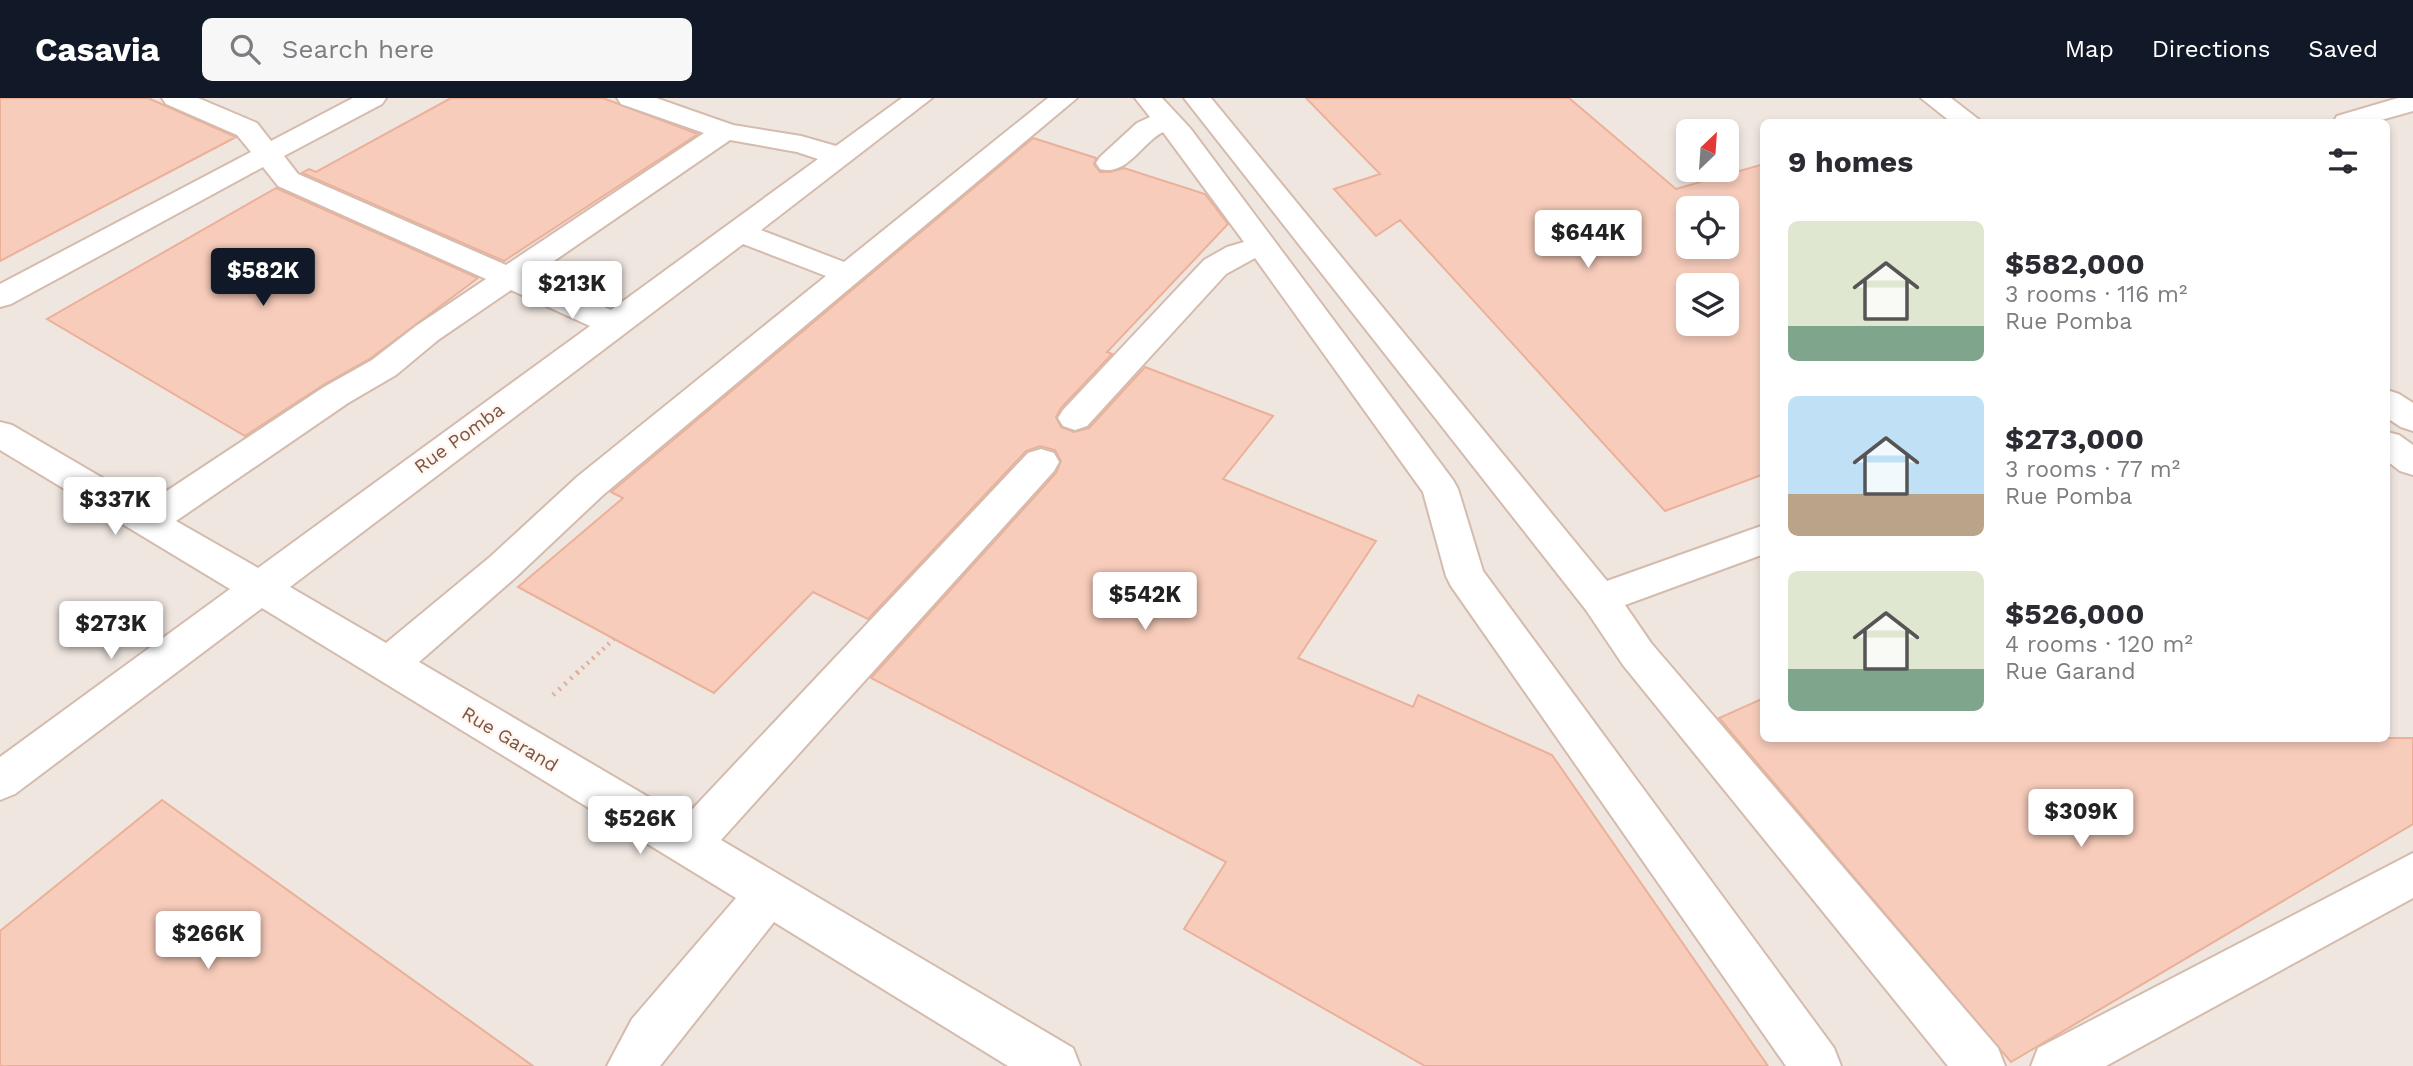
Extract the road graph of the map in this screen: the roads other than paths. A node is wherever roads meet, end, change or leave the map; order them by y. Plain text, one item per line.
1 (176, 98) edge
2 (373, 98) edge
3 (630, 98) edge
4 (919, 98) edge
5 (1064, 98) edge
6 (1934, 98) edge
7 (2413, 102) edge
8 (1170, 105) edge
9 (1964, 119) edge
10 (2357, 119) edge
11 (725, 131) junction
12 (267, 154) junction
13 (840, 157) junction
14 (1110, 163) dead end
15 (738, 232) junction
16 (1263, 247) junction
17 (848, 274) junction
18 (508, 278) junction
19 (0, 297) edge
20 (614, 324) junction
21 (2390, 404) edge
22 (1075, 418) dead end
23 (2413, 419) edge
24 (0, 434) edge
25 (2390, 446) edge
26 (1041, 462) dead end
27 (2413, 462) edge
28 (147, 522) junction
29 (1760, 540) edge
30 (259, 589) junction
31 (1600, 598) junction
32 (388, 665) junction
33 (0, 781) edge
34 (687, 846) junction
35 (2413, 874) edge
36 (768, 895) junction
37 (632, 1066) edge
38 (1055, 1066) edge
39 (1816, 1066) edge
40 (1980, 1066) edge
41 (2056, 1066) edge

1 - 12 street
2 - 12 street
3 - 11 street
4 - 13 street, Rue Pomba
5 - 17 street
6 - 9 street
7 - 10 street
8 - 14 street
8 - 16 street
8 - 31 street
11 - 13 street
11 - 18 street
12 - 18 street
12 - 19 street
13 - 15 street, Rue Pomba
15 - 17 street
15 - 20 street, Rue Pomba
16 - 22 street
16 - 39 street
17 - 32 street
18 - 20 street
18 - 28 street
20 - 30 street, Rue Pomba
21 - 23 street
24 - 28 street, Rue Garand
25 - 27 street
26 - 34 street
28 - 30 street, Rue Garand
29 - 31 street
30 - 32 street, Rue Garand
30 - 33 street, Rue Pomba
31 - 40 street
32 - 34 street, Rue Garand
34 - 36 street, Rue Garand
35 - 41 street
36 - 37 street
36 - 38 street, Rue Garand

